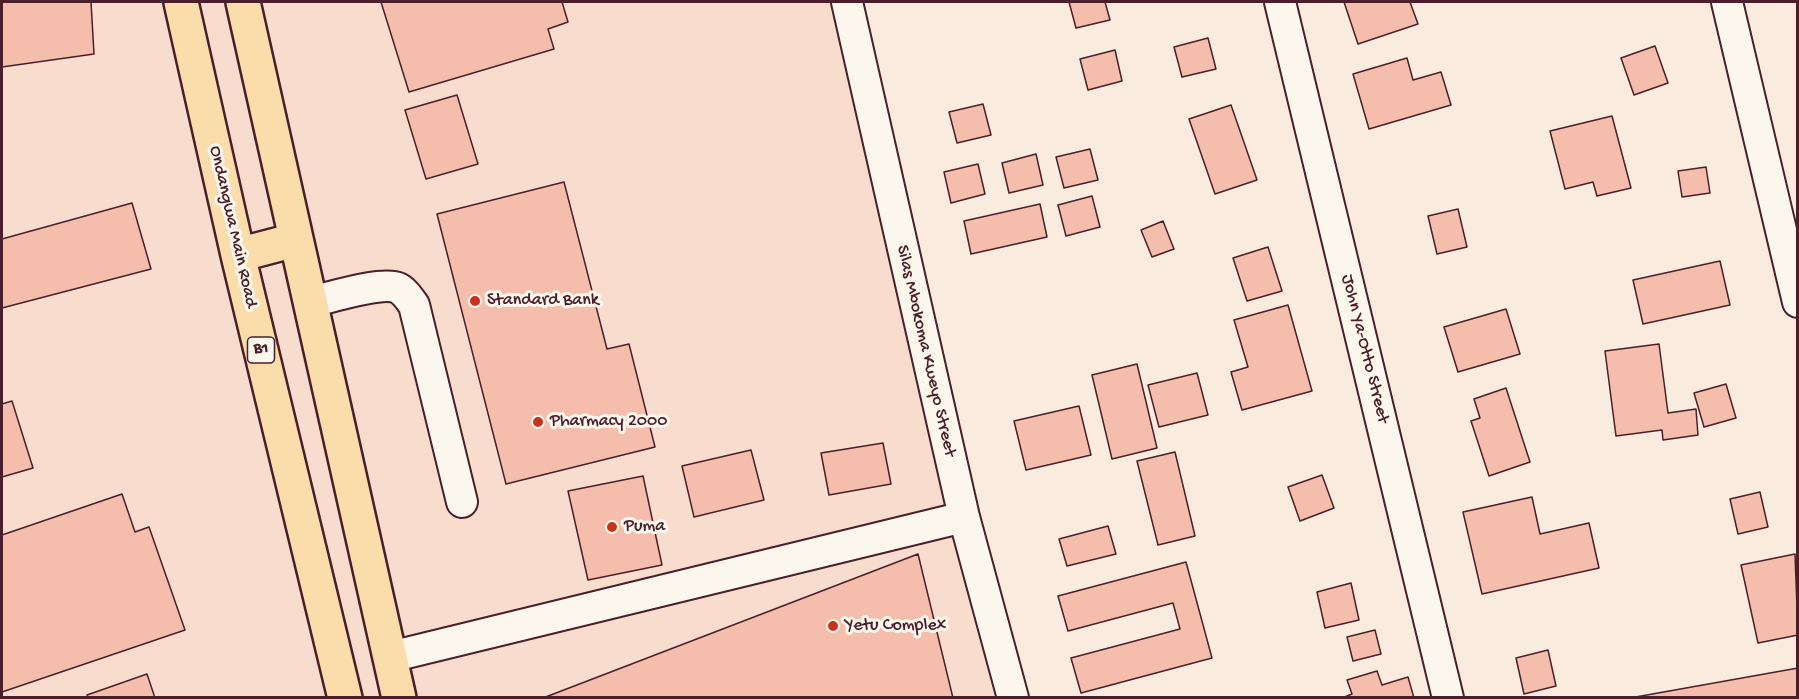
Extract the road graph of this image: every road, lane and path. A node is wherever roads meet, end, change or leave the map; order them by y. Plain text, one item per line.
1 (182, 2) edge
2 (243, 2) edge
3 (847, 2) edge
4 (1280, 2) edge
5 (1727, 2) edge
6 (295, 240) junction
7 (238, 255) junction
8 (310, 302) junction
9 (1797, 302) edge
10 (462, 502) dead end
11 (964, 517) junction
12 (390, 657) junction
13 (345, 698) edge
14 (399, 698) edge
15 (1013, 698) edge
16 (1448, 698) edge

1 - 7 main road, Ondangwa Main Road / B1
2 - 6 main road
3 - 11 street, Silas Mbokoma Kweyo Street
4 - 16 street, John Ya-Otto Street
5 - 9 street
6 - 7 main road
6 - 8 main road
7 - 13 main road, Ondangwa Main Road / B1
8 - 10 street
8 - 12 main road
11 - 12 street
11 - 15 street, Silas Mbokoma Kweyo Street
12 - 14 main road

